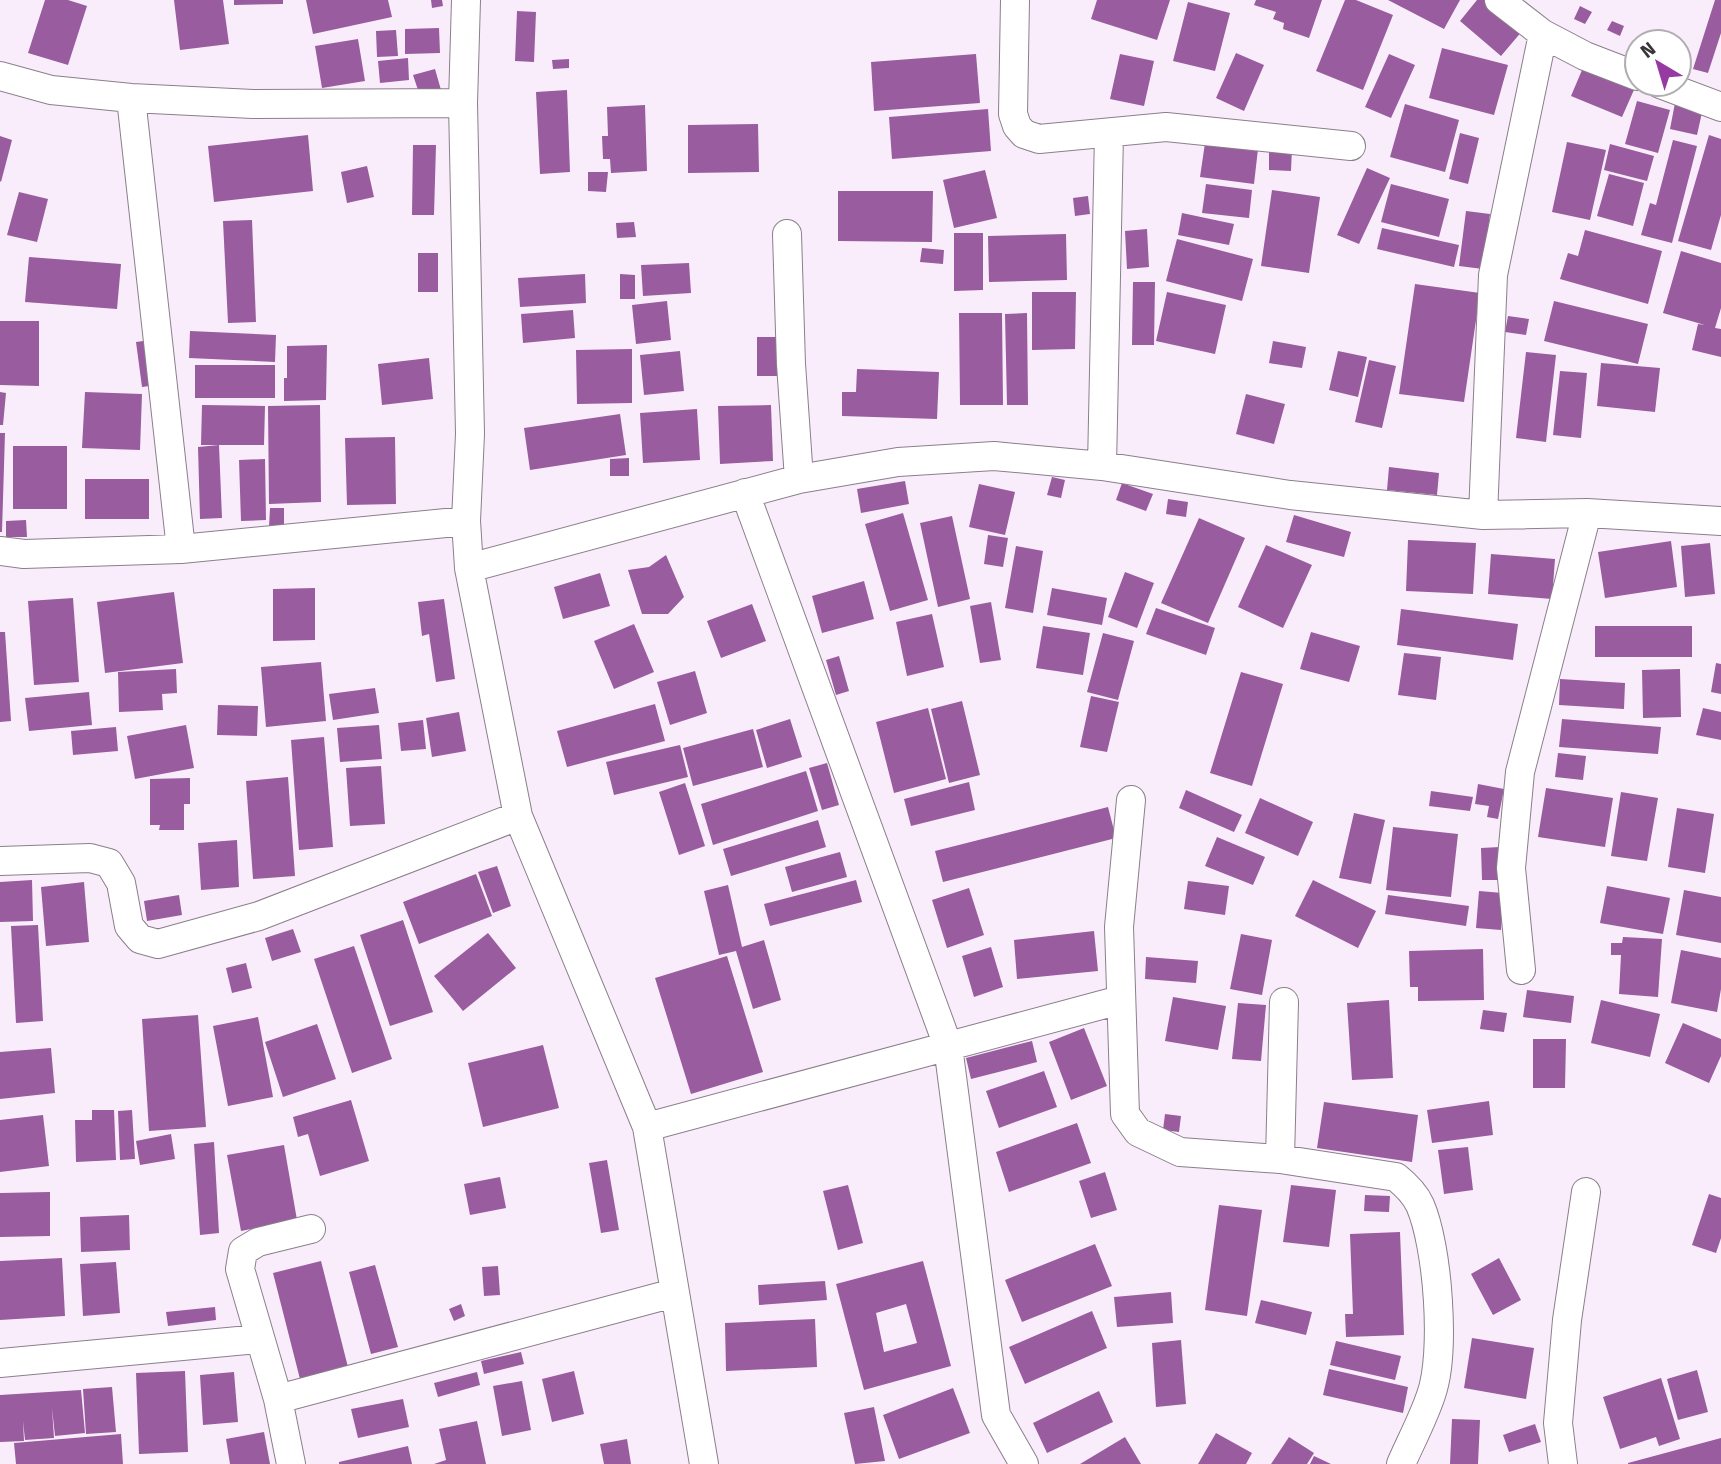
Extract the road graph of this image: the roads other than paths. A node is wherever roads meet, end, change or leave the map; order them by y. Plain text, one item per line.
1 (466, 0) edge
2 (1015, 0) edge
3 (1499, 0) edge
4 (1543, 34) junction
5 (1623, 71) edge
6 (0, 76) edge
7 (1693, 96) edge
8 (131, 98) junction
9 (463, 103) junction
10 (1721, 107) edge
11 (1110, 134) junction
12 (1351, 146) dead end
13 (787, 234) dead end
14 (1102, 466) junction
15 (799, 479) junction
16 (746, 493) junction
17 (1587, 513) junction
18 (1483, 515) junction
19 (466, 521) junction
20 (1721, 521) edge
21 (181, 549) junction
22 (0, 551) edge
23 (469, 568) junction
24 (1131, 800) dead end
25 (518, 816) junction
26 (0, 861) edge
27 (1521, 970) dead end
28 (1120, 1000) junction
29 (1284, 1002) dead end
30 (948, 1046) junction
31 (647, 1127) junction
32 (1280, 1159) junction
33 (1586, 1192) dead end
34 (311, 1229) dead end
35 (674, 1293) junction
36 (259, 1339) junction
37 (0, 1363) edge
38 (278, 1399) junction
39 (292, 1464) edge
40 (704, 1464) edge
41 (1024, 1464) edge
42 (1401, 1464) edge
43 (1563, 1464) edge

1 - 9 street
2 - 11 street
3 - 4 street
4 - 5 street
4 - 18 street
6 - 8 street
7 - 10 street
8 - 9 street
8 - 21 street
9 - 19 street
11 - 12 street
11 - 14 street
13 - 15 street
14 - 15 street
14 - 18 street
15 - 16 street
16 - 23 street
16 - 30 street
17 - 18 street
17 - 20 street
17 - 27 street
19 - 21 street
19 - 23 street
21 - 22 street
23 - 25 street
24 - 28 street
25 - 26 street
25 - 31 street
28 - 30 street
28 - 32 street
29 - 32 street
30 - 31 street
30 - 41 street
31 - 35 street
32 - 42 street
33 - 43 street
34 - 36 street
35 - 38 street
35 - 40 street
36 - 37 street
36 - 38 street
38 - 39 street

